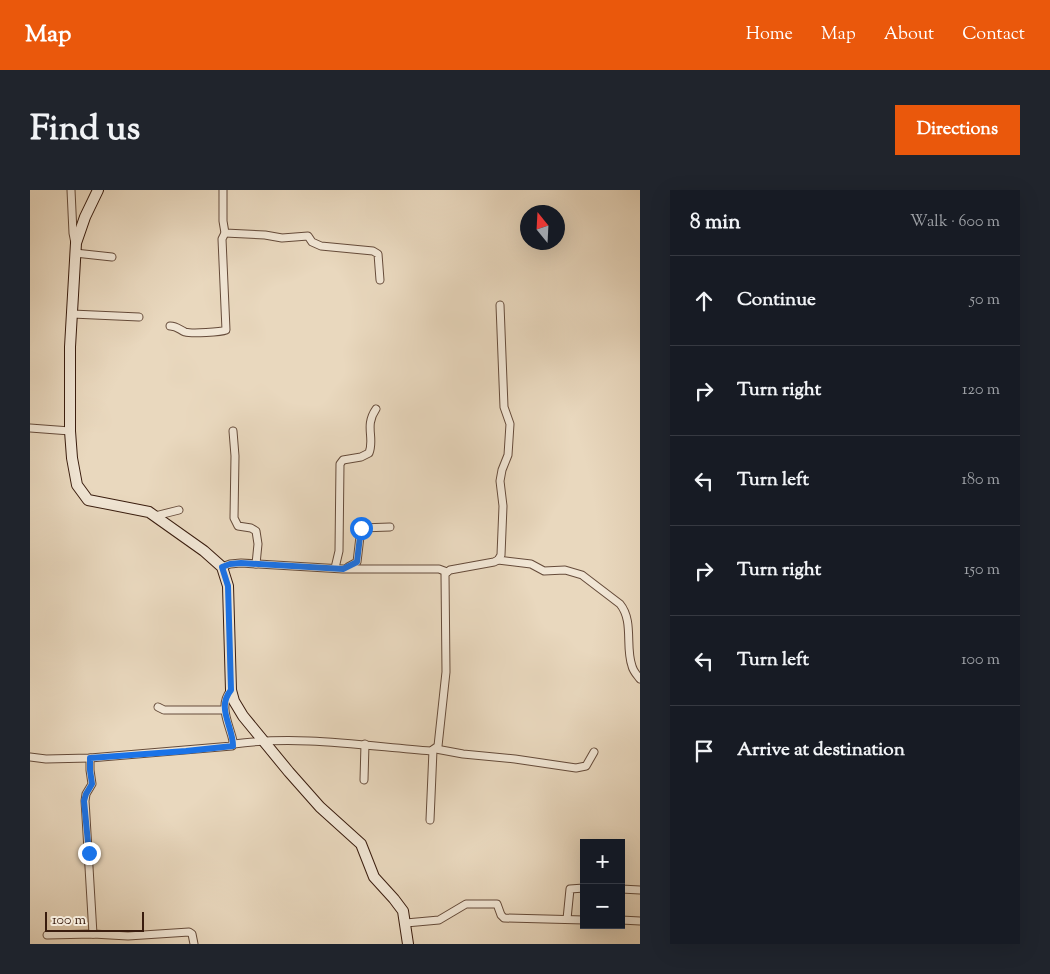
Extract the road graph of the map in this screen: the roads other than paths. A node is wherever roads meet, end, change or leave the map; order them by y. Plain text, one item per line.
1 (72, 190) edge
2 (98, 190) edge
3 (223, 190) edge
4 (225, 233) junction
5 (75, 248) junction
6 (112, 257) dead end
7 (380, 280) dead end
8 (500, 305) dead end
9 (72, 314) junction
10 (139, 316) dead end
11 (170, 326) dead end
12 (376, 408) dead end
13 (30, 428) edge
14 (70, 431) junction
15 (233, 431) dead end
16 (179, 510) dead end
17 (156, 516) junction
18 (390, 527) dead end
19 (498, 560) junction
20 (256, 564) junction
21 (222, 567) junction
22 (335, 568) junction
23 (343, 569) junction
24 (447, 572) junction
25 (640, 679) edge
26 (231, 690) junction
27 (158, 707) dead end
28 (224, 710) junction
29 (263, 740) junction
30 (234, 744) junction
31 (365, 744) junction
32 (435, 749) junction
33 (594, 752) dead end
34 (30, 757) edge
35 (90, 758) junction
36 (364, 780) dead end
37 (430, 820) dead end
38 (580, 888) edge
39 (625, 889) edge
40 (640, 890) edge
41 (567, 919) junction
42 (580, 920) edge
43 (625, 920) edge
44 (640, 921) edge
45 (406, 923) junction
46 (93, 934) junction
47 (46, 935) dead end
48 (194, 944) edge
49 (408, 944) edge

1 - 5 street
2 - 5 street
3 - 4 street
4 - 7 street
4 - 11 street
5 - 6 street
5 - 9 street
8 - 19 street
9 - 10 street
9 - 14 street
12 - 22 street
13 - 14 street
14 - 17 street
15 - 20 street
16 - 17 street
17 - 21 street
18 - 23 street
19 - 24 street
19 - 25 street
20 - 21 street
20 - 22 street
21 - 26 street
22 - 23 street
23 - 24 street
24 - 32 street
26 - 28 street
26 - 29 street
27 - 28 street
28 - 30 street
29 - 30 street
29 - 31 street
29 - 45 street
30 - 35 street
31 - 32 street
31 - 36 street
32 - 33 street
32 - 37 street
34 - 35 street
35 - 46 street
38 - 41 street
39 - 40 street
41 - 42 street
41 - 45 street
43 - 44 street
45 - 49 street
46 - 47 street
46 - 48 street

